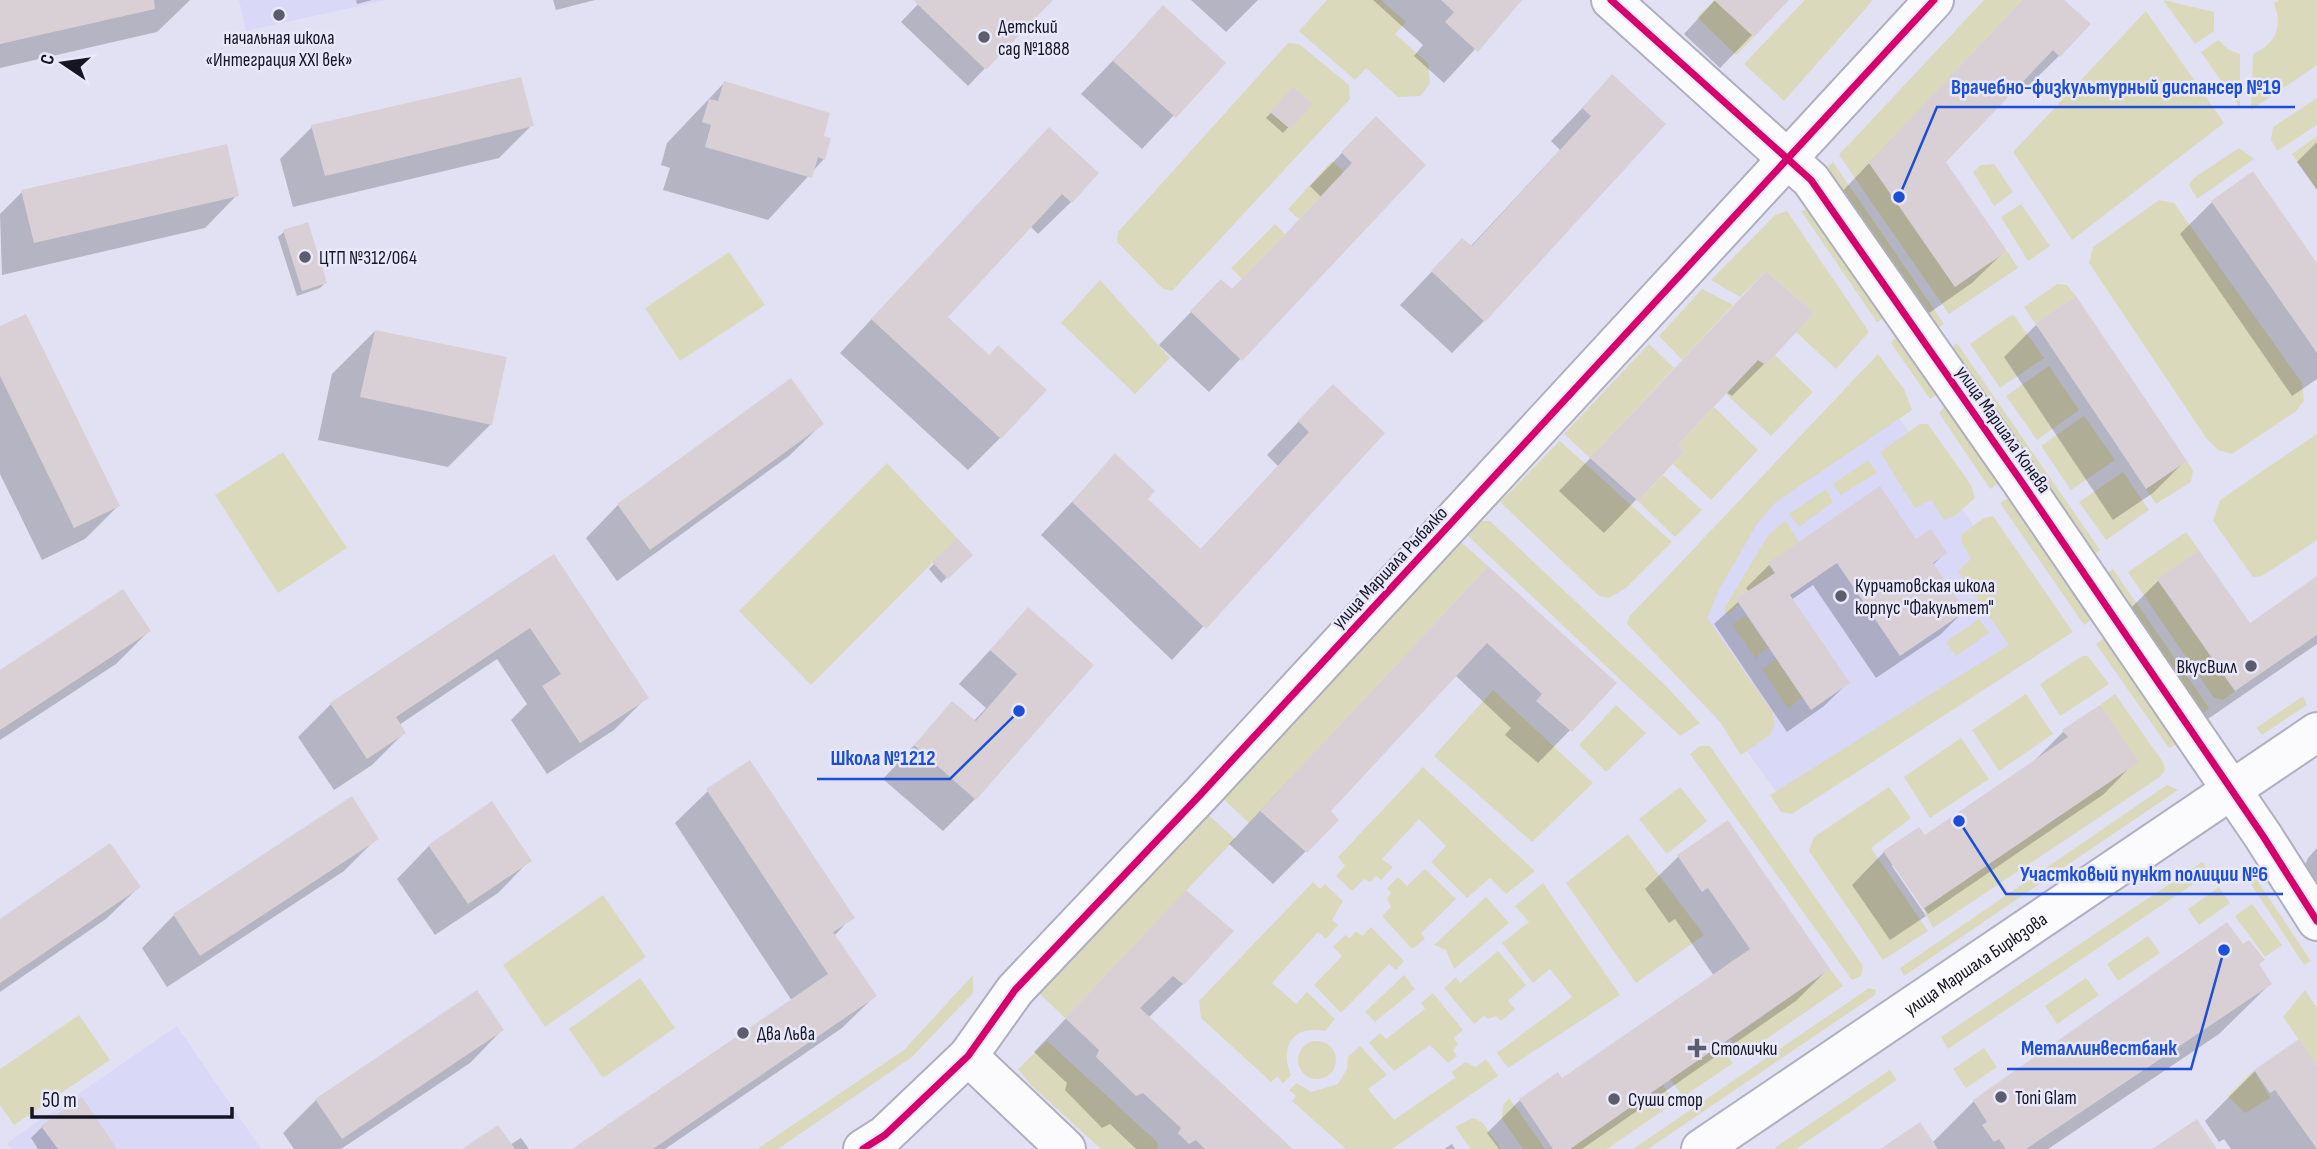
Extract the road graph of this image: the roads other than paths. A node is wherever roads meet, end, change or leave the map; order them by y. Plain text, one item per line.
1 (1611, 0) edge
2 (1934, 0) edge
3 (1787, 160) junction
4 (2317, 732) edge
5 (2232, 790) junction
6 (2317, 921) edge
7 (968, 1056) junction
8 (863, 1149) edge
9 (1066, 1149) edge
10 (1701, 1149) edge

1 - 3 street, улица Маршала Конева
2 - 3 street, улица Маршала Рыбалко
3 - 5 street, улица Маршала Конева
3 - 7 street, улица Маршала Рыбалко
4 - 5 street, улица Маршала Бирюзова
5 - 6 street, улица Маршала Конева
5 - 10 street, улица Маршала Бирюзова
7 - 8 street, улица Маршала Рыбалко
7 - 9 street

